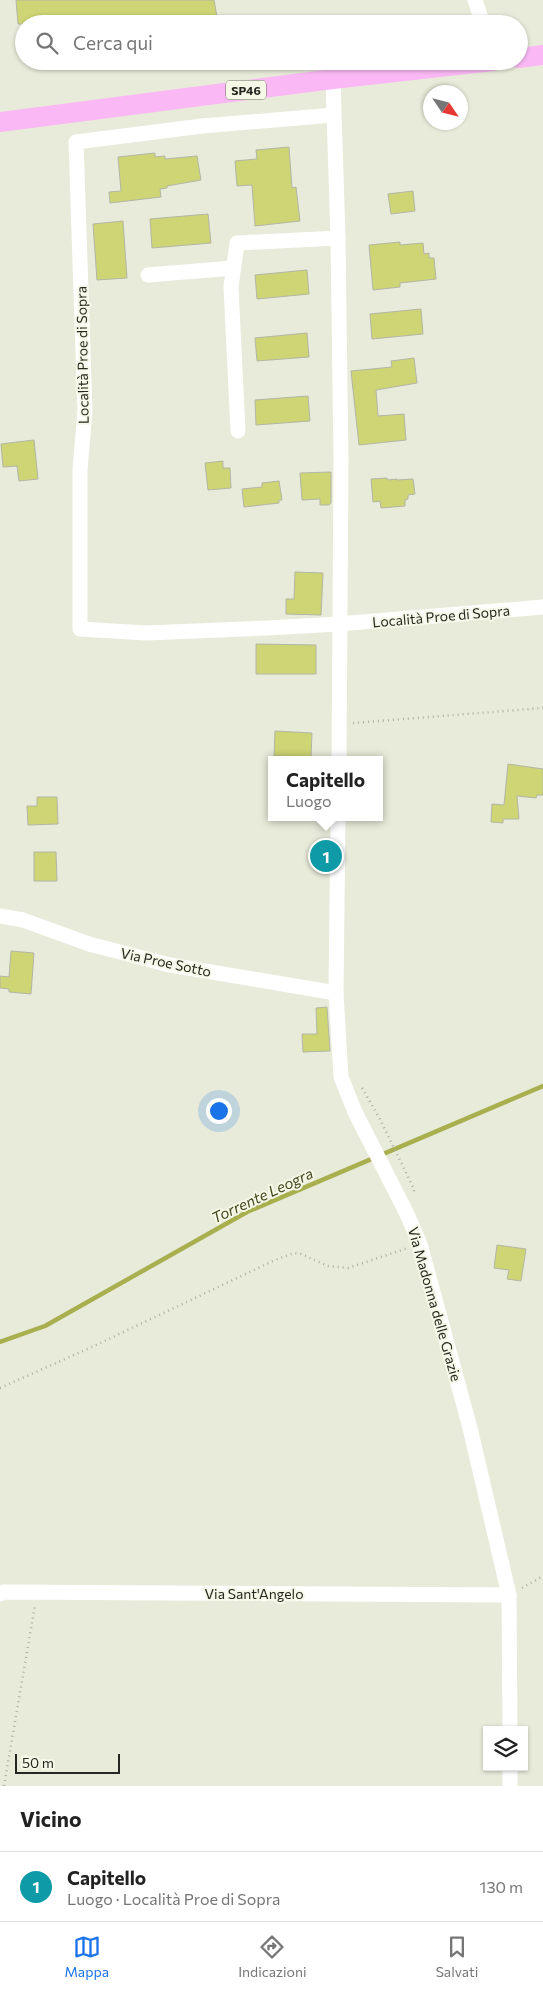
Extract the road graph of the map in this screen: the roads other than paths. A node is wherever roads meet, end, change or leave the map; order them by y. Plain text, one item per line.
1 (475, 0) edge
2 (480, 15) edge
3 (543, 55) edge
4 (528, 57) edge
5 (413, 70) edge
6 (333, 79) junction
7 (334, 115) junction
8 (0, 122) edge
9 (338, 238) junction
10 (233, 268) junction
11 (148, 275) dead end
12 (238, 431) dead end
13 (543, 607) edge
14 (338, 624) junction
15 (338, 756) edge
16 (338, 821) edge
17 (0, 916) edge
18 (336, 993) junction
19 (0, 1594) edge
20 (510, 1595) junction
21 (510, 1726) edge
22 (510, 1771) edge
23 (510, 1786) edge

1 - 2 street
3 - 4 main road
5 - 6 main road, SP46
6 - 7 street
6 - 8 main road, SP46
7 - 9 street
7 - 14 street, Località Proe di Sopra
9 - 10 street
9 - 14 street
10 - 11 street
10 - 12 street
13 - 14 street, Località Proe di Sopra
14 - 15 street
16 - 18 street
17 - 18 street, Via Proe Sotto
18 - 20 street, Via Madonna delle Grazie
19 - 20 street, Via Sant'Angelo
20 - 21 street, Via Madonna delle Grazie
22 - 23 street

